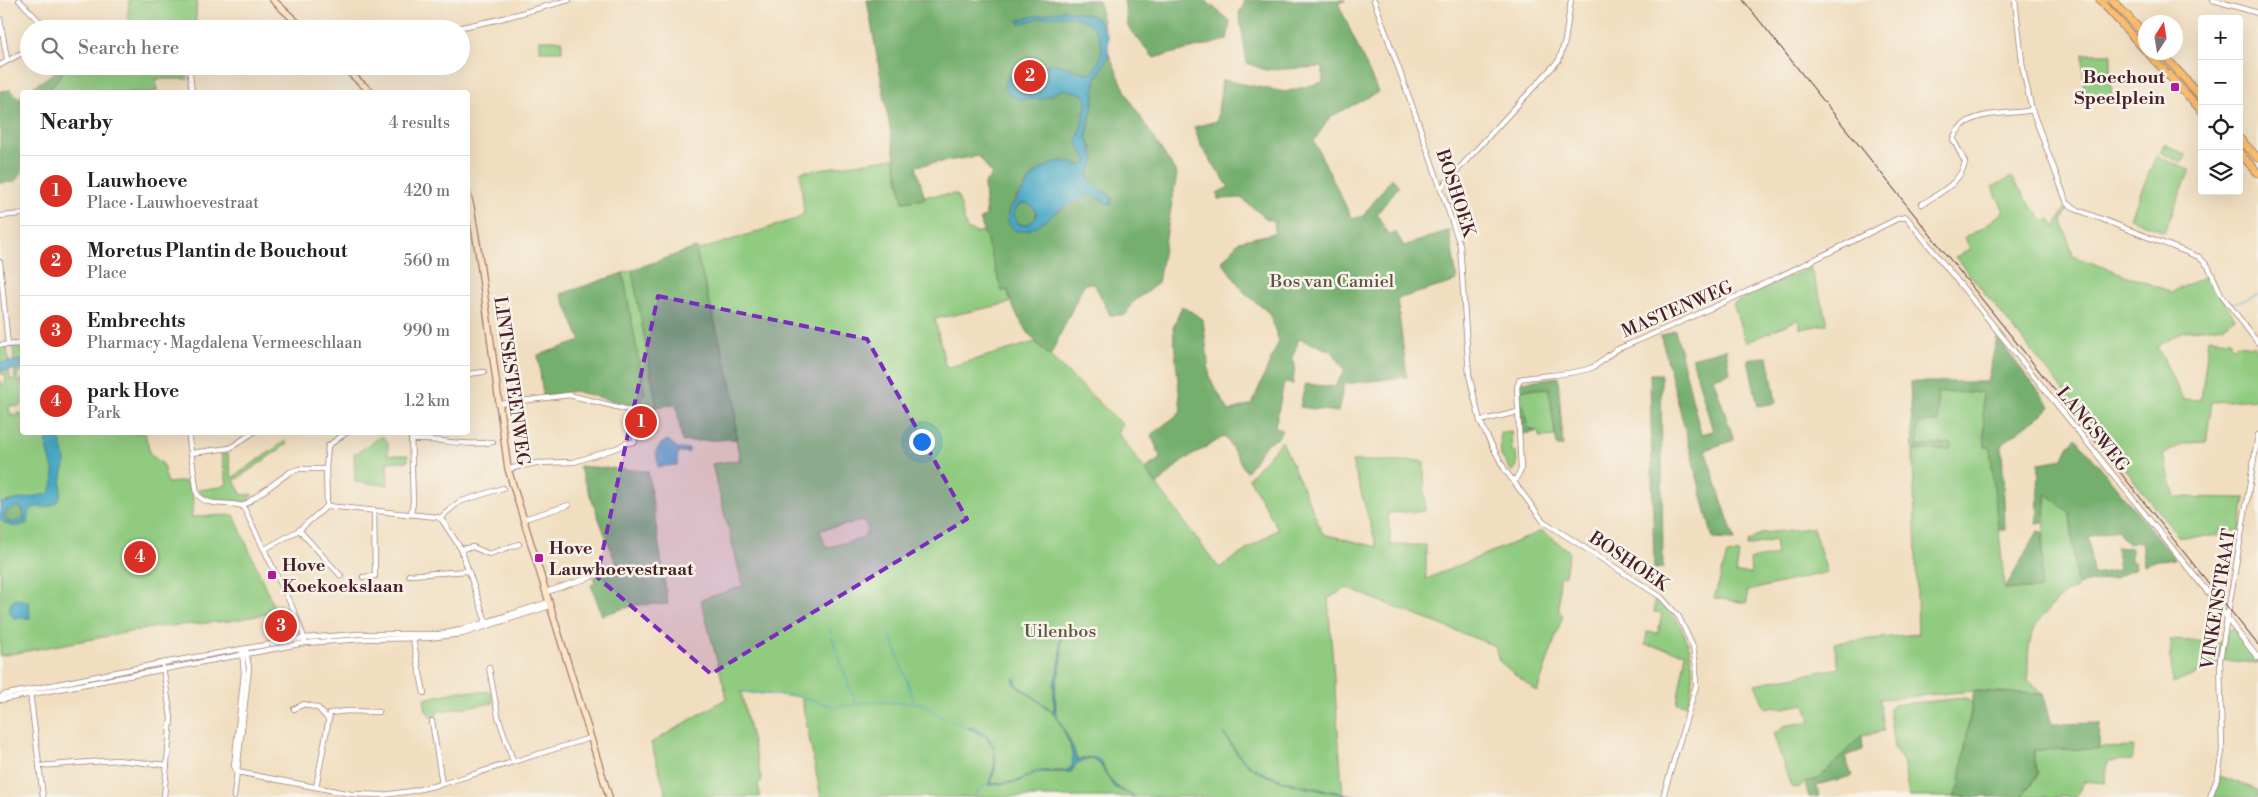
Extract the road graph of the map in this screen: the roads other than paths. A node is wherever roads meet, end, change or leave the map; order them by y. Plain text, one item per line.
1 (19, 0) edge
2 (273, 0) edge
3 (569, 0) edge
4 (1374, 0) edge
5 (1571, 0) edge
6 (2015, 0) edge
7 (2100, 0) edge
8 (2213, 0) edge
9 (2114, 1) edge
10 (2258, 12) edge
11 (0, 19) edge
12 (38, 20) edge
13 (294, 20) edge
14 (470, 25) edge
15 (2138, 27) edge
16 (2138, 43) edge
17 (20, 53) edge
18 (7, 59) junction
19 (2153, 60) edge
20 (2168, 60) edge
21 (0, 65) edge
22 (2179, 72) junction
23 (190, 75) edge
24 (352, 75) edge
25 (2168, 76) junction
26 (192, 90) edge
27 (369, 90) edge
28 (2198, 93) edge
29 (2198, 107) edge
30 (2032, 110) junction
31 (2243, 142) edge
32 (2243, 156) edge
33 (2258, 158) edge
34 (2258, 173) edge
35 (1441, 188) junction
36 (1922, 204) dead end
37 (470, 207) edge
38 (20, 214) edge
39 (0, 216) edge
40 (1906, 217) joint
41 (0, 262) edge
42 (0, 268) edge
43 (2258, 343) edge
44 (20, 344) edge
45 (0, 345) edge
46 (8, 345) junction
47 (484, 372) dead end
48 (470, 374) edge
49 (498, 404) junction
50 (1518, 412) junction
51 (1480, 421) junction
52 (188, 435) edge
53 (250, 435) edge
54 (343, 435) edge
55 (411, 435) edge
56 (2258, 435) edge
57 (411, 440) junction
58 (493, 442) dead end
59 (191, 453) junction
60 (508, 469) junction
61 (326, 470) junction
62 (1514, 482) junction
63 (502, 488) dead end
64 (569, 505) dead end
65 (244, 506) junction
66 (327, 506) junction
67 (374, 510) junction
68 (411, 513) junction
69 (440, 518) junction
70 (524, 519) junction
71 (299, 530) junction
72 (520, 544) dead end
73 (265, 549) junction
74 (461, 549) junction
75 (468, 571) junction
76 (409, 575) dead end
77 (341, 576) dead end
78 (363, 577) dead end
79 (591, 577) dead end
80 (546, 592) junction
81 (550, 604) junction
82 (2226, 616) junction
83 (486, 624) junction
84 (413, 636) junction
85 (305, 641) junction
86 (244, 651) junction
87 (2258, 658) edge
88 (163, 666) junction
89 (489, 667) dead end
90 (30, 692) junction
91 (424, 693) dead end
92 (0, 699) edge
93 (294, 709) dead end
94 (378, 712) dead end
95 (328, 718) junction
96 (432, 721) dead end
97 (590, 738) junction
98 (513, 761) junction
99 (167, 765) junction
100 (39, 766) junction
101 (237, 772) junction
102 (442, 784) junction
103 (316, 787) junction
104 (43, 797) edge
105 (164, 797) edge
106 (234, 797) edge
107 (609, 797) edge
108 (1663, 797) edge
109 (2210, 797) edge

1 - 12 street
2 - 13 street
3 - 14 street
4 - 35 street, BOSHOEK
5 - 35 street
6 - 30 street
7 - 16 main road
8 - 10 street
9 - 15 main road
11 - 18 street
17 - 18 street
18 - 21 street
19 - 25 main road
20 - 22 main road
22 - 25 main road
22 - 28 main road
23 - 26 street
24 - 27 street
25 - 29 main road
30 - 36 street
30 - 43 street
31 - 33 main road
32 - 34 main road
35 - 51 street, BOSHOEK
37 - 49 street, LINTSESTEENWEG
38 - 39 street
40 - 50 street, MASTENWEG
40 - 82 street, LANGSWEG
41 - 42 street
42 - 46 street
44 - 46 street
45 - 46 street
47 - 48 street
49 - 60 street, LINTSESTEENWEG
49 - 60 street
50 - 51 street
50 - 62 street
51 - 62 street, BOSHOEK
52 - 59 street
53 - 59 street
54 - 61 street
55 - 57 street
56 - 82 street, VINKENSTRAAT
57 - 58 street
57 - 68 street
59 - 65 street
60 - 70 street, LINTSESTEENWEG
61 - 65 street
61 - 66 street
62 - 108 street, BOSHOEK
63 - 69 street
64 - 70 street
65 - 73 street
66 - 67 street
66 - 71 street
67 - 68 street
67 - 78 street
68 - 69 street
69 - 74 street
70 - 80 street, LINTSESTEENWEG
71 - 73 street
71 - 77 street
72 - 74 street
73 - 85 street
74 - 75 street
75 - 76 street
75 - 83 street
79 - 80 street
80 - 81 street, LINTSESTEENWEG
81 - 83 street
81 - 97 street, LINTSESTEENWEG
82 - 87 street, LANGSWEG
82 - 109 street, VINKENSTRAAT
83 - 84 street
84 - 85 street
84 - 91 street
85 - 86 street
86 - 88 street
86 - 101 street
88 - 90 street
88 - 99 street
89 - 98 street
90 - 92 street
90 - 100 street
93 - 95 street
94 - 95 street
95 - 103 street
96 - 102 street
97 - 98 street
97 - 107 street, LINTSESTEENWEG
98 - 102 street
99 - 100 street
99 - 105 street
100 - 104 street
101 - 103 street
101 - 106 street
102 - 103 street

